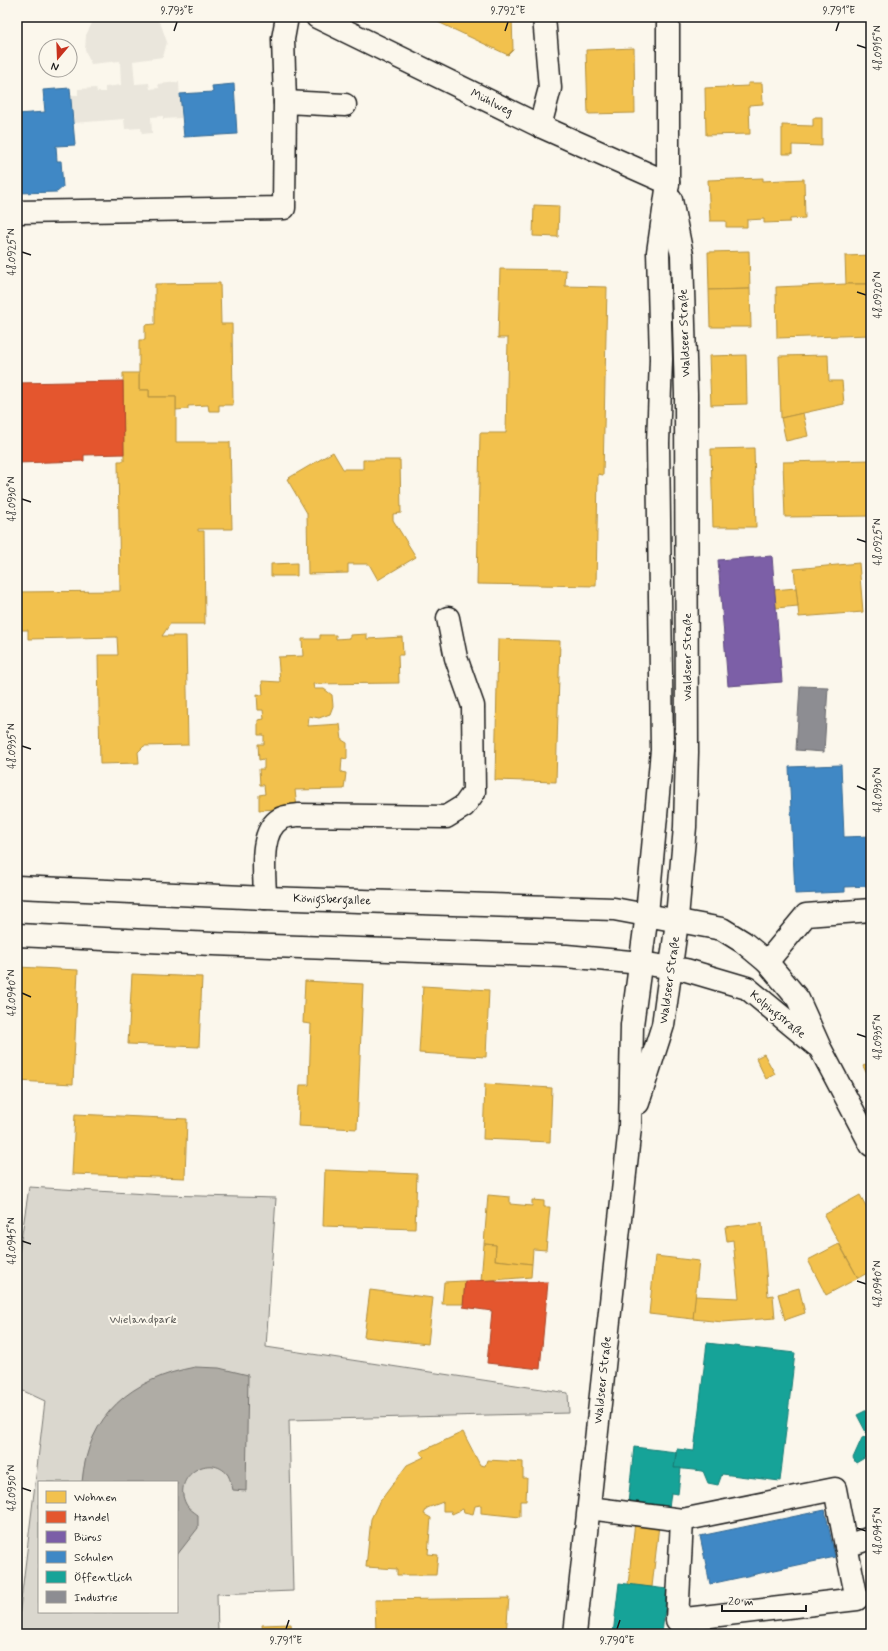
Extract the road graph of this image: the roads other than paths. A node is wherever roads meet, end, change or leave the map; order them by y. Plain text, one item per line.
1 (287, 17) edge
2 (317, 17) edge
3 (544, 17) edge
4 (668, 17) edge
5 (285, 102) junction
6 (345, 105) dead end
7 (540, 126) junction
8 (668, 183) junction
9 (17, 212) edge
10 (448, 618) dead end
11 (17, 887) edge
12 (265, 898) junction
13 (871, 910) edge
14 (647, 914) junction
15 (676, 920) junction
16 (17, 935) edge
17 (767, 962) junction
18 (640, 963) junction
19 (671, 967) junction
20 (820, 1048) junction
21 (630, 1127) junction
22 (871, 1145) edge
23 (589, 1508) junction
24 (682, 1520) junction
25 (871, 1538) edge
26 (846, 1546) junction
27 (676, 1627) edge
28 (575, 1634) edge

1 - 5 main road
2 - 7 main road, Mühlweg
3 - 7 main road
4 - 8 main road, Waldseer Straße
5 - 6 main road
5 - 9 main road
7 - 8 main road, Mühlweg
8 - 14 main road, Waldseer Straße
8 - 15 main road, Waldseer Straße
10 - 12 main road
11 - 12 main road, Königsbergallee
12 - 14 main road, Königsbergallee
13 - 17 main road
14 - 15 main road, Kolpingstraße
14 - 18 main road, Waldseer Straße
15 - 17 main road, Kolpingstraße
15 - 19 main road, Waldseer Straße
16 - 18 main road
17 - 20 main road, Kolpingstraße
18 - 19 main road, Kolpingstraße
18 - 21 main road, Waldseer Straße
19 - 20 main road, Kolpingstraße
19 - 21 main road, Waldseer Straße
20 - 22 main road, Kolpingstraße
21 - 23 main road, Waldseer Straße
23 - 24 main road
23 - 28 main road, Waldseer Straße
24 - 26 main road
24 - 27 main road
25 - 26 main road
26 - 27 main road

